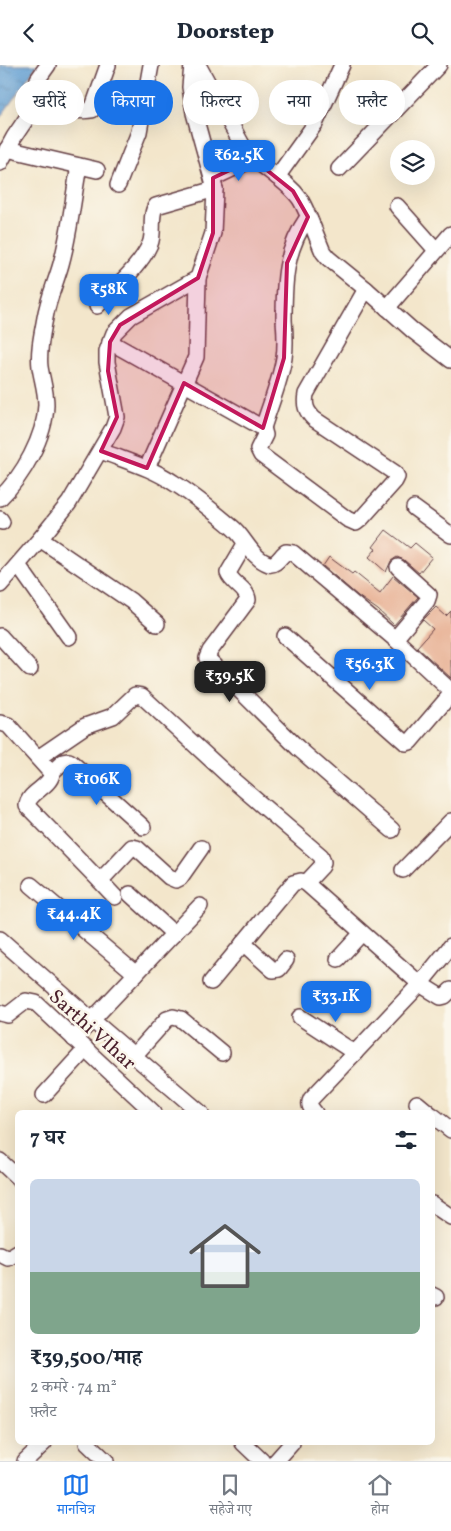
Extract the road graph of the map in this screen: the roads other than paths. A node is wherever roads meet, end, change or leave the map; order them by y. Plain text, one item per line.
1 (48, 65) edge
2 (108, 65) edge
3 (151, 65) edge
4 (192, 65) edge
5 (198, 65) edge
6 (342, 65) edge
7 (439, 65) edge
8 (38, 79) dead end
9 (7, 149) junction
10 (253, 159) junction
11 (0, 163) edge
12 (79, 166) junction
13 (339, 169) dead end
14 (97, 170) dead end
15 (277, 177) junction
16 (214, 183) junction
17 (118, 185) dead end
18 (397, 207) dead end
19 (308, 217) junction
20 (451, 233) edge
21 (436, 250) junction
22 (198, 278) junction
23 (366, 289) junction
24 (98, 306) dead end
25 (387, 308) junction
26 (110, 342) junction
27 (451, 360) edge
28 (184, 383) junction
29 (263, 428) junction
30 (101, 451) junction
31 (147, 468) junction
32 (0, 498) edge
33 (414, 508) dead end
34 (451, 535) edge
35 (40, 539) junction
36 (245, 544) junction
37 (18, 565) junction
38 (398, 567) dead end
39 (0, 585) edge
40 (158, 624) dead end
41 (285, 635) dead end
42 (0, 636) edge
43 (69, 637) dead end
44 (395, 639) junction
45 (30, 669) dead end
46 (451, 692) edge
47 (0, 723) edge
48 (38, 758) junction
49 (51, 773) junction
50 (451, 821) edge
51 (143, 827) dead end
52 (392, 830) dead end
53 (201, 848) dead end
54 (403, 870) dead end
55 (100, 881) junction
56 (306, 883) junction
57 (31, 885) dead end
58 (130, 894) dead end
59 (115, 897) dead end
60 (200, 907) dead end
61 (362, 933) junction
62 (174, 934) junction
63 (0, 939) edge
64 (243, 943) junction
65 (451, 946) edge
66 (338, 959) dead end
67 (286, 960) dead end
68 (136, 974) junction
69 (211, 982) dead end
70 (420, 984) junction
71 (451, 990) edge
72 (0, 1013) edge
73 (300, 1017) dead end
74 (92, 1020) junction
75 (80, 1044) junction
76 (222, 1053) dead end
77 (355, 1053) junction
78 (134, 1056) junction
79 (44, 1095) dead end
80 (151, 1110) edge
81 (198, 1110) edge
82 (313, 1110) edge
83 (435, 1117) edge
84 (451, 1130) edge
85 (0, 1161) edge
86 (15, 1176) edge
87 (435, 1206) edge
88 (451, 1217) edge
89 (0, 1254) edge
90 (15, 1254) edge
91 (42, 1445) edge
92 (89, 1445) edge
93 (245, 1445) edge
94 (290, 1445) edge
95 (25, 1461) edge
96 (106, 1461) edge
97 (262, 1461) edge
98 (276, 1461) edge

1 - 8 street
2 - 9 street
3 - 17 street
4 - 16 street
5 - 10 street
6 - 15 street
7 - 13 street
9 - 11 street
9 - 12 street
10 - 15 street
10 - 16 street
12 - 14 street
12 - 32 street
15 - 19 street
16 - 22 street
16 - 24 street
18 - 21 street
19 - 23 street
19 - 29 street
20 - 21 street
21 - 25 street
22 - 26 street
22 - 28 street
23 - 25 street
23 - 29 street
25 - 27 street
26 - 28 street
26 - 30 street
28 - 29 street
28 - 31 street
30 - 31 street
30 - 35 street
31 - 36 street
33 - 34 street
35 - 37 street
35 - 40 street
36 - 44 street
36 - 52 street
37 - 39 street
37 - 43 street
38 - 44 street
41 - 46 street
42 - 45 street
44 - 46 street
47 - 48 street
48 - 49 street
48 - 56 street
49 - 51 street
49 - 55 street
50 - 54 street
53 - 55 street
55 - 59 street
56 - 61 street
56 - 64 street
57 - 68 street
58 - 62 street
60 - 62 street
61 - 66 street
61 - 70 street
62 - 68 street
63 - 74 street
64 - 67 street
64 - 69 street
65 - 70 street
68 - 74 street
70 - 71 street
70 - 77 street
72 - 75 street, Sarthi VIhar
73 - 77 street
74 - 75 street
74 - 78 street
75 - 79 street
75 - 80 street, Sarthi VIhar
76 - 78 street
77 - 82 street
78 - 81 street
83 - 84 street
85 - 86 street
87 - 88 street
89 - 90 street
91 - 95 street
92 - 96 street
93 - 97 street
94 - 98 street

